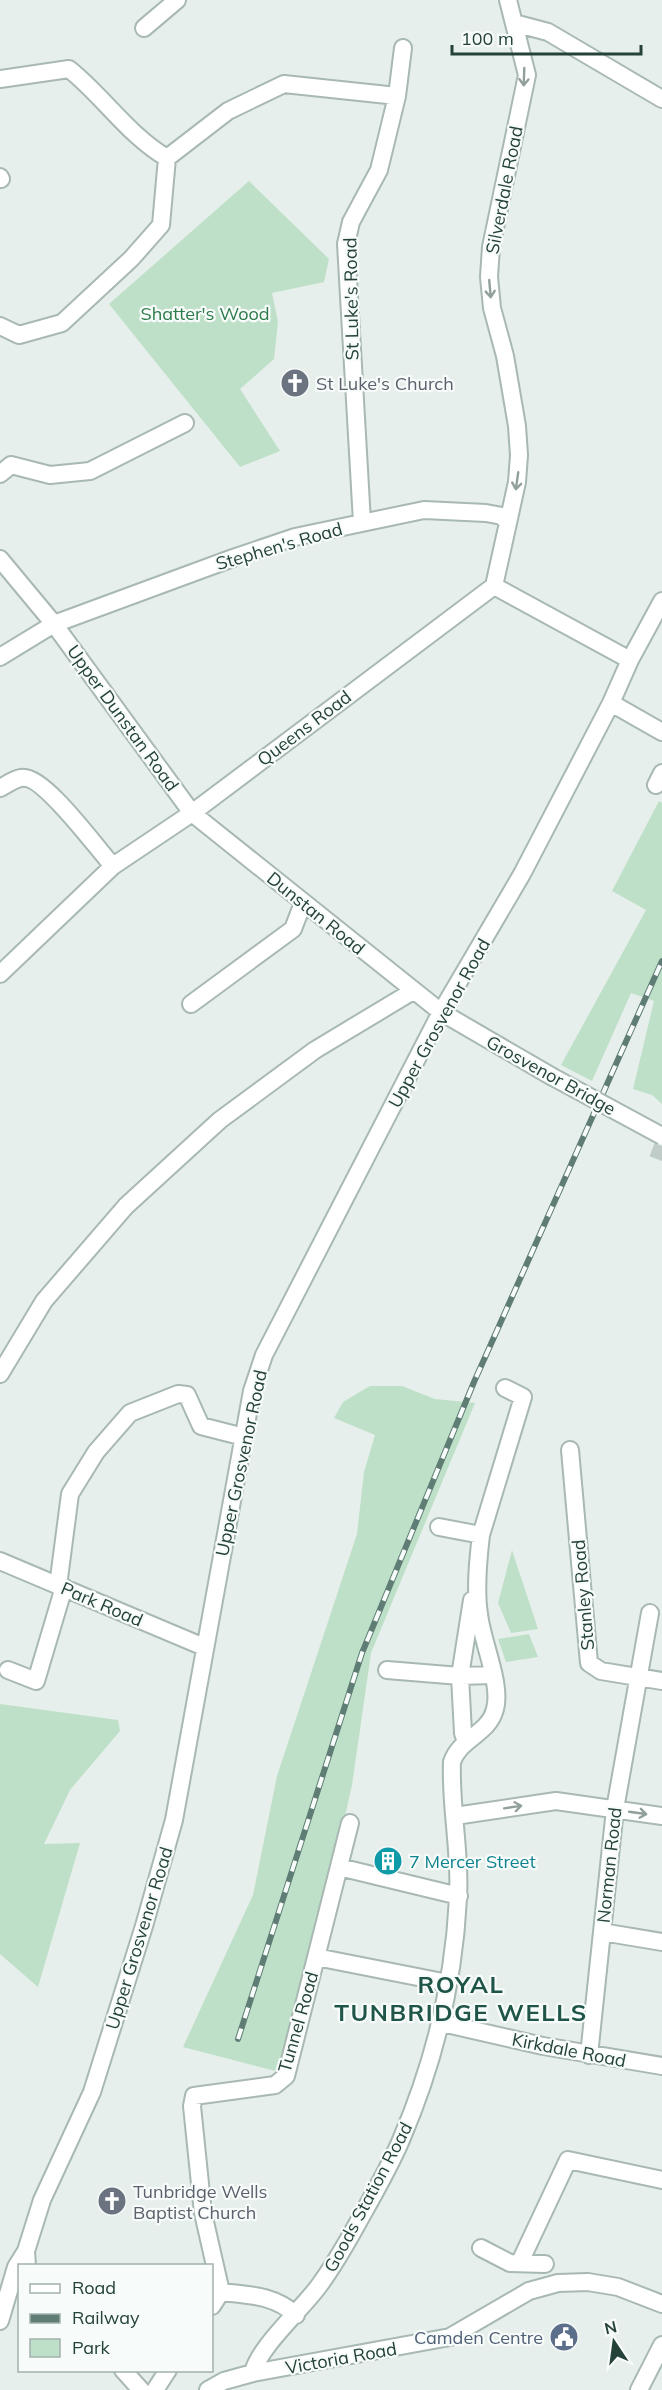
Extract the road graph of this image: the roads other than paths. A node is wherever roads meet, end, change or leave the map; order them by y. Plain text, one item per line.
1 (177, 0) edge
2 (508, 0) edge
3 (514, 23) junction
4 (144, 27) dead end
5 (403, 48) dead end
6 (0, 79) edge
7 (397, 96) junction
8 (662, 99) edge
9 (167, 158) junction
10 (0, 326) edge
11 (185, 423) dead end
12 (0, 474) edge
13 (362, 522) junction
14 (508, 523) junction
15 (0, 559) edge
16 (494, 586) junction
17 (662, 601) edge
18 (54, 624) junction
19 (0, 657) edge
20 (630, 660) junction
21 (611, 703) junction
22 (662, 732) edge
23 (0, 788) edge
24 (192, 813) junction
25 (112, 866) junction
26 (303, 903) junction
27 (0, 974) edge
28 (413, 991) junction
29 (191, 1004) dead end
30 (441, 1012) junction
31 (662, 1136) edge
32 (0, 1374) edge
33 (504, 1388) dead end
34 (244, 1437) junction
35 (570, 1450) dead end
36 (440, 1527) dead end
37 (481, 1535) junction
38 (479, 1554) junction
39 (0, 1561) edge
40 (61, 1586) junction
41 (650, 1613) dead end
42 (204, 1647) junction
43 (8, 1670) dead end
44 (387, 1670) dead end
45 (492, 1675) junction
46 (460, 1676) junction
47 (639, 1676) junction
48 (662, 1681) edge
49 (466, 1742) junction
50 (615, 1809) junction
51 (455, 1816) junction
52 (662, 1816) edge
53 (350, 1823) dead end
54 (339, 1867) junction
55 (459, 1896) junction
56 (602, 1932) junction
57 (662, 1942) edge
58 (316, 1957) junction
59 (448, 1983) junction
60 (442, 2023) junction
61 (589, 2055) junction
62 (662, 2066) edge
63 (662, 2180) edge
64 (480, 2248) dead end
65 (27, 2258) edge
66 (520, 2262) junction
67 (211, 2264) edge
68 (545, 2264) dead end
69 (18, 2265) edge
70 (213, 2279) edge
71 (18, 2297) edge
72 (216, 2299) edge
73 (662, 2304) edge
74 (296, 2315) junction
75 (1, 2318) edge
76 (662, 2345) edge
77 (125, 2372) edge
78 (166, 2372) edge
79 (253, 2373) junction
80 (144, 2390) edge
81 (207, 2390) edge
82 (639, 2390) edge

1 - 4 street
2 - 3 street, Silverdale Road
3 - 8 street
3 -> 14 street, Silverdale Road
5 - 7 street, St Luke's Road
6 - 9 street
7 - 9 street
7 - 13 street, St Luke's Road
9 - 10 street
11 - 12 street
13 - 14 street, Stephen's Road
13 - 18 street, Stephen's Road
14 - 16 street
15 - 18 street, Upper Dunstan Road
16 - 20 street
16 - 24 street, Queens Road
17 - 20 street, Upper Grosvenor Road
18 - 19 street, Stephen's Road
18 - 24 street, Upper Dunstan Road
20 - 21 street, Upper Grosvenor Road
21 - 22 street
21 - 30 street, Upper Grosvenor Road
23 - 25 street
24 - 25 street, Queens Road
24 - 26 street, Dunstan Road
25 - 27 street, Queens Road
26 - 28 street, Dunstan Road
26 - 29 street
28 - 30 street, Dunstan Road
28 - 32 street
30 - 31 street, Grosvenor Bridge, bridge
30 - 34 street, Upper Grosvenor Road
33 - 37 street
34 - 40 street
34 - 42 street, Upper Grosvenor Road
35 - 47 street, Stanley Road
36 - 37 street
37 - 38 street
38 - 45 street
38 - 46 street
39 - 40 street, Park Road
40 - 42 street, Park Road
40 - 43 street
41 - 47 street, Norman Road
42 - 65 street, Upper Grosvenor Road
44 - 46 street
45 - 46 street
45 - 49 street
46 - 49 street
47 - 48 street, Stanley Road
47 - 50 street, Norman Road
49 - 51 street, Goods Station Road
51 -> 50 street
50 -> 52 street
50 - 56 street, Norman Road
51 - 55 street, Goods Station Road
53 - 54 street, Tunnel Road
54 - 55 street
54 - 58 street, Tunnel Road
55 - 59 street, Goods Station Road
56 - 57 street
56 - 61 street, Norman Road
58 - 59 street
58 - 67 street, Tunnel Road
59 - 60 street, Goods Station Road
60 - 61 street, Kirkdale Road
60 - 74 street, Goods Station Road
61 - 62 street, Kirkdale Road
63 - 66 street
64 - 66 street
66 - 68 street
69 - 75 street, Upper Grosvenor Road
70 - 72 street, Tunnel Road
71 - 75 street
72 - 74 street
73 - 79 street, Victoria Road
74 - 79 street, Goods Station Road
76 - 82 street
77 - 80 street
78 - 80 street
79 - 81 street

